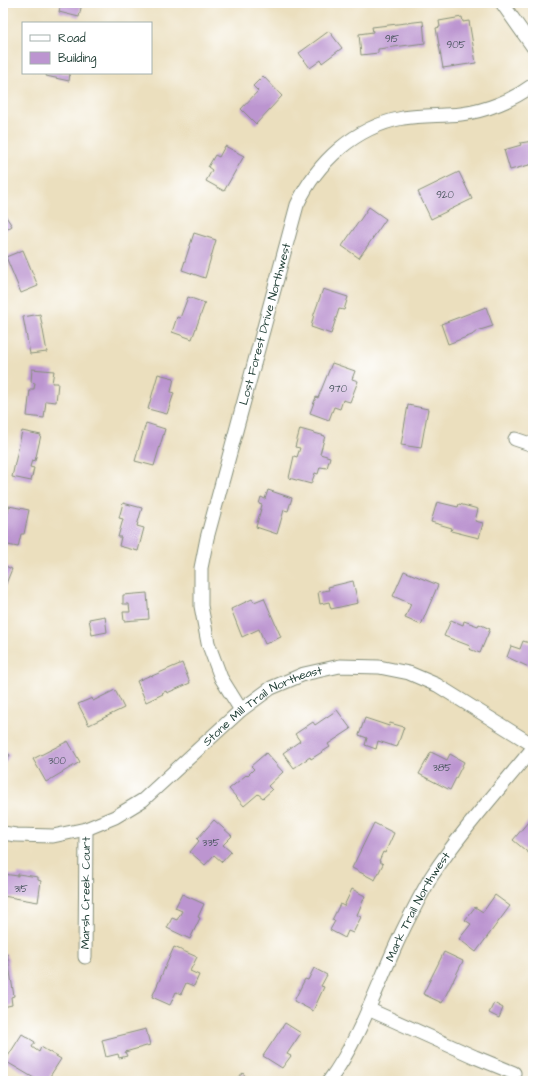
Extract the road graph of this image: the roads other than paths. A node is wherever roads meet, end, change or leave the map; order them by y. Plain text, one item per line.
1 (502, 3) edge
2 (533, 47) edge
3 (533, 85) edge
4 (515, 439) dead end
5 (533, 445) edge
6 (241, 710) junction
7 (533, 745) edge
8 (533, 748) edge
9 (86, 829) junction
10 (3, 833) edge
11 (84, 957) dead end
12 (368, 1009) junction
13 (514, 1073) dead end
14 (329, 1081) edge

1 - 2 street
3 - 6 street, Lost Forest Drive Northwest
4 - 5 street
6 - 7 street, Stone Mill Trail Northeast
6 - 9 street, Stone Mill Trail Northeast
8 - 12 street, Mark Trail Northwest
9 - 10 street, Stone Mill Trail Northeast
9 - 11 street, Marsh Creek Court
12 - 13 street
12 - 14 street, Mark Trail Northwest

